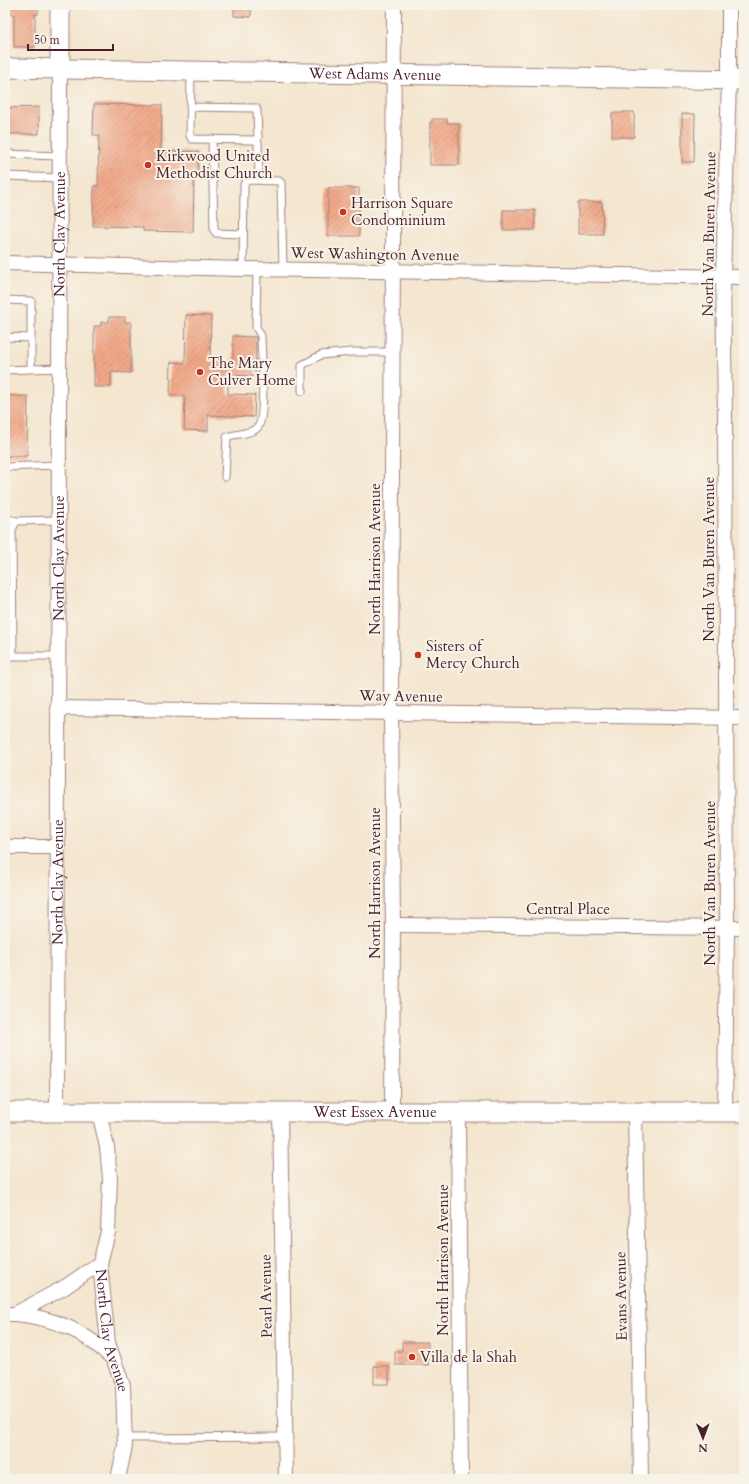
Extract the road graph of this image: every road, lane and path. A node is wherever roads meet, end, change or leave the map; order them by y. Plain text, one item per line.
1 (60, 5) edge
2 (394, 5) edge
3 (729, 5) edge
4 (5, 68) edge
5 (60, 69) junction
6 (191, 71) junction
7 (394, 74) junction
8 (736, 80) edge
9 (190, 106) junction
10 (212, 139) junction
11 (255, 140) junction
12 (5, 154) edge
13 (59, 156) junction
14 (5, 176) edge
15 (59, 178) junction
16 (259, 180) junction
17 (244, 234) junction
18 (5, 263) edge
19 (58, 264) junction
20 (250, 269) junction
21 (283, 269) junction
22 (393, 272) junction
23 (723, 277) junction
24 (744, 277) edge
25 (5, 300) edge
26 (5, 337) edge
27 (31, 338) junction
28 (392, 352) junction
29 (58, 368) junction
30 (31, 369) junction
31 (5, 370) edge
32 (302, 391) dead end
33 (58, 465) junction
34 (5, 467) edge
35 (225, 477) dead end
36 (5, 518) edge
37 (58, 520) junction
38 (16, 521) junction
39 (5, 656) edge
40 (14, 656) junction
41 (57, 656) junction
42 (57, 708) junction
43 (391, 713) junction
44 (727, 718) junction
45 (744, 718) edge
46 (5, 846) edge
47 (58, 847) junction
48 (393, 925) junction
49 (727, 928) junction
50 (744, 928) edge
51 (5, 1112) edge
52 (57, 1112) junction
53 (99, 1112) junction
54 (280, 1112) junction
55 (392, 1112) junction
56 (635, 1112) junction
57 (725, 1112) junction
58 (744, 1112) edge
59 (458, 1113) junction
60 (100, 1263) junction
61 (10, 1314) edge
62 (114, 1360) junction
63 (286, 1437) junction
64 (125, 1438) junction
65 (118, 1479) edge
66 (286, 1479) edge
67 (461, 1479) edge
68 (641, 1479) edge

1 - 5 street, North Clay Avenue
2 - 7 street, North Harrison Avenue
3 - 8 street, North Van Buren Avenue
4 - 5 street, West Adams Avenue
5 - 6 street, West Adams Avenue
5 - 13 street, North Clay Avenue
6 - 7 street, West Adams Avenue
6 - 9 lane
7 - 8 street, West Adams Avenue
7 - 22 street, North Harrison Avenue
8 - 23 street, North Van Buren Avenue
9 - 10 lane
9 - 11 lane
10 - 11 lane
10 - 17 lane
11 - 16 lane
12 - 13 lane
13 - 15 street, North Clay Avenue
14 - 15 lane
15 - 19 street, North Clay Avenue
16 - 17 lane
16 - 21 lane
17 - 20 lane
18 - 19 street, West Washington Avenue
19 - 20 street, West Washington Avenue
19 - 29 street, North Clay Avenue
20 - 21 street, West Washington Avenue
20 - 35 lane
21 - 22 street, West Washington Avenue
22 - 23 street, West Washington Avenue
22 - 28 street, North Harrison Avenue
23 - 24 street, West Washington Avenue
23 - 44 street, North Van Buren Avenue
25 - 27 lane
26 - 27 lane
27 - 30 lane
28 - 32 lane
28 - 43 street, North Harrison Avenue
29 - 30 lane
29 - 33 street, North Clay Avenue
30 - 31 lane
33 - 34 lane
33 - 37 street, North Clay Avenue
36 - 38 lane
37 - 38 lane
37 - 41 street, North Clay Avenue
38 - 40 lane
39 - 40 lane
40 - 41 lane
41 - 42 street, North Clay Avenue
42 - 43 street, Way Avenue
42 - 47 street, North Clay Avenue
43 - 44 street, Way Avenue
43 - 48 street, North Harrison Avenue
44 - 45 street, Way Avenue
44 - 49 street, North Van Buren Avenue
46 - 47 street
47 - 52 street, North Clay Avenue
48 - 49 street, Central Place
48 - 55 street, North Harrison Avenue
49 - 50 street, Central Place
49 - 57 street, North Van Buren Avenue
51 - 52 street, West Essex Avenue
52 - 53 street, West Essex Avenue
53 - 54 street, West Essex Avenue
53 - 60 street, North Clay Avenue
54 - 55 street, West Essex Avenue
54 - 63 street, Pearl Avenue
55 - 59 street, West Essex Avenue
56 - 57 street, West Essex Avenue
56 - 59 street, West Essex Avenue
56 - 68 street, Evans Avenue
57 - 58 street, West Essex Avenue
59 - 67 street, North Harrison Avenue
60 - 61 street
60 - 62 street, North Clay Avenue
61 - 62 street
62 - 64 street, North Clay Avenue
63 - 64 lane
63 - 66 street, Pearl Avenue
64 - 65 street, North Clay Avenue

